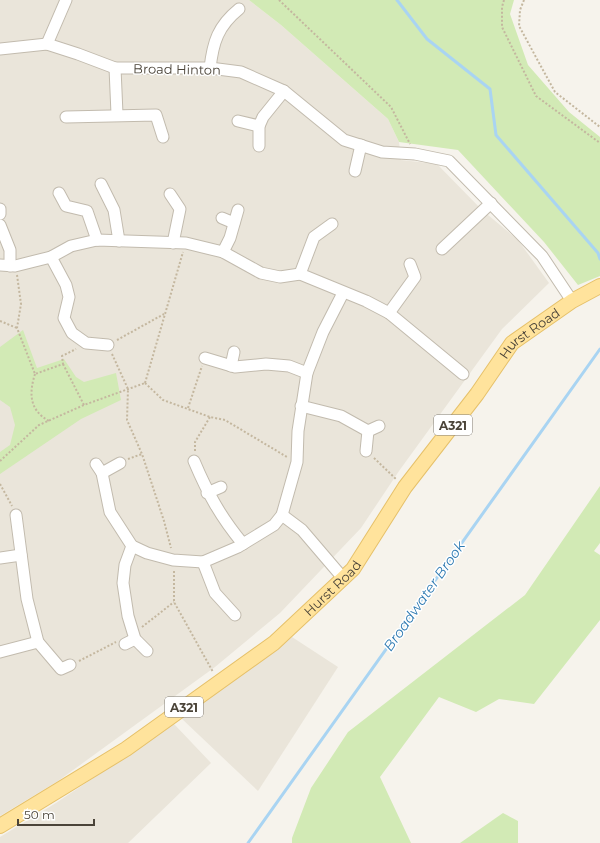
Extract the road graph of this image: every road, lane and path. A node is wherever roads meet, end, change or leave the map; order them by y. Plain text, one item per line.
1 (66, 0) edge
2 (279, 0) edge
3 (504, 0) edge
4 (524, 0) edge
5 (239, 9) dead end
6 (47, 44) junction
7 (0, 49) edge
8 (114, 68) junction
9 (210, 68) junction
10 (284, 91) junction
11 (117, 114) junction
12 (66, 116) dead end
13 (238, 121) dead end
14 (258, 126) junction
15 (600, 127) edge
16 (163, 137) dead end
17 (600, 143) edge
18 (361, 145) junction
19 (259, 146) dead end
20 (415, 154) junction
21 (355, 171) dead end
22 (101, 184) dead end
23 (60, 193) dead end
24 (170, 194) dead end
25 (491, 203) junction
26 (0, 209) edge
27 (238, 210) dead end
28 (0, 214) edge
29 (222, 218) dead end
30 (234, 223) junction
31 (332, 224) dead end
32 (0, 225) edge
33 (97, 240) junction
34 (119, 241) junction
35 (173, 243) junction
36 (186, 243) junction
37 (442, 249) dead end
38 (223, 252) junction
39 (51, 258) junction
40 (410, 264) dead end
41 (9, 266) edge
42 (300, 274) junction
43 (599, 287) edge
44 (343, 293) junction
45 (572, 301) junction
46 (389, 312) junction
47 (164, 314) junction
48 (0, 320) edge
49 (17, 328) junction
50 (86, 343) junction
51 (108, 345) junction
52 (234, 352) dead end
53 (205, 358) joint
54 (62, 364) junction
55 (231, 366) junction
56 (307, 373) junction
57 (35, 374) junction
58 (463, 374) dead end
59 (145, 383) junction
60 (128, 389) junction
61 (84, 405) junction
62 (301, 406) junction
63 (188, 408) junction
64 (210, 417) junction
65 (49, 421) junction
66 (379, 426) dead end
67 (368, 431) junction
68 (366, 451) joint
69 (142, 454) junction
70 (0, 461) edge
71 (194, 461) joint
72 (297, 462) junction
73 (120, 463) joint
74 (96, 464) dead end
75 (102, 473) junction
76 (0, 484) edge
77 (221, 487) dead end
78 (405, 487) junction
79 (207, 492) junction
80 (16, 515) joint
81 (282, 515) junction
82 (243, 544) junction
83 (132, 546) junction
84 (21, 555) junction
85 (0, 558) edge
86 (173, 560) junction
87 (203, 562) junction
88 (343, 578) junction
89 (174, 602) junction
90 (235, 615) dead end
91 (134, 636) junction
92 (38, 642) junction
93 (125, 644) dead end
94 (148, 651) dead end
95 (2, 654) edge
96 (70, 665) joint
97 (219, 682) junction
98 (0, 826) edge

1 - 6 street
2 - 20 path
3 - 17 path
4 - 15 path
5 - 9 street
6 - 7 street, Broad Hinton
6 - 8 street, Broad Hinton
8 - 9 street, Broad Hinton
8 - 11 street
9 - 10 street, Broad Hinton
10 - 14 street
10 - 18 street, Broad Hinton
11 - 12 street
11 - 16 street
13 - 14 street
14 - 19 street
18 - 20 street, Broad Hinton
18 - 21 street
20 - 25 street, Broad Hinton
22 - 34 street
23 - 33 street
24 - 35 street
25 - 37 street
25 - 45 street, Broad Hinton
26 - 28 street
27 - 30 street
29 - 30 street
30 - 38 street
31 - 42 street
32 - 41 street
33 - 34 street
33 - 39 street
34 - 35 street
35 - 36 street
36 - 38 street
36 - 47 path
38 - 42 street
39 - 41 street
39 - 50 street
40 - 46 street
41 - 49 path
42 - 44 street
43 - 45 main road, Hurst Road / A321
44 - 46 street
44 - 56 street
45 - 78 main road, Hurst Road / A321
46 - 58 street
47 - 51 path
47 - 59 path
48 - 49 path
49 - 57 path
50 - 51 street
50 - 54 path
51 - 60 path
52 - 55 street
53 - 55 street
53 - 63 path
54 - 57 path
54 - 61 path
55 - 56 street
56 - 62 street
57 - 65 path
59 - 60 path
59 - 63 path
60 - 61 path
60 - 69 path
61 - 65 path
62 - 67 street
62 - 72 street
63 - 64 path
64 - 71 path
64 - 72 path
65 - 70 path
66 - 67 street
67 - 68 street
68 - 78 path
69 - 73 path
69 - 86 path
71 - 79 street
72 - 81 street
73 - 75 street
74 - 75 street
75 - 83 street
76 - 80 path
77 - 79 street
78 - 88 main road, Hurst Road / A321
79 - 82 street
80 - 84 street
81 - 82 street
81 - 88 street
82 - 87 street
83 - 86 street
83 - 91 street
84 - 85 street
84 - 92 street
86 - 87 street
86 - 89 path
87 - 90 street
88 - 97 main road, Hurst Road / A321
89 - 91 path
89 - 97 path
91 - 93 street
91 - 94 street
91 - 96 path
92 - 95 street
92 - 96 street
97 - 98 main road, Hurst Road / A321

